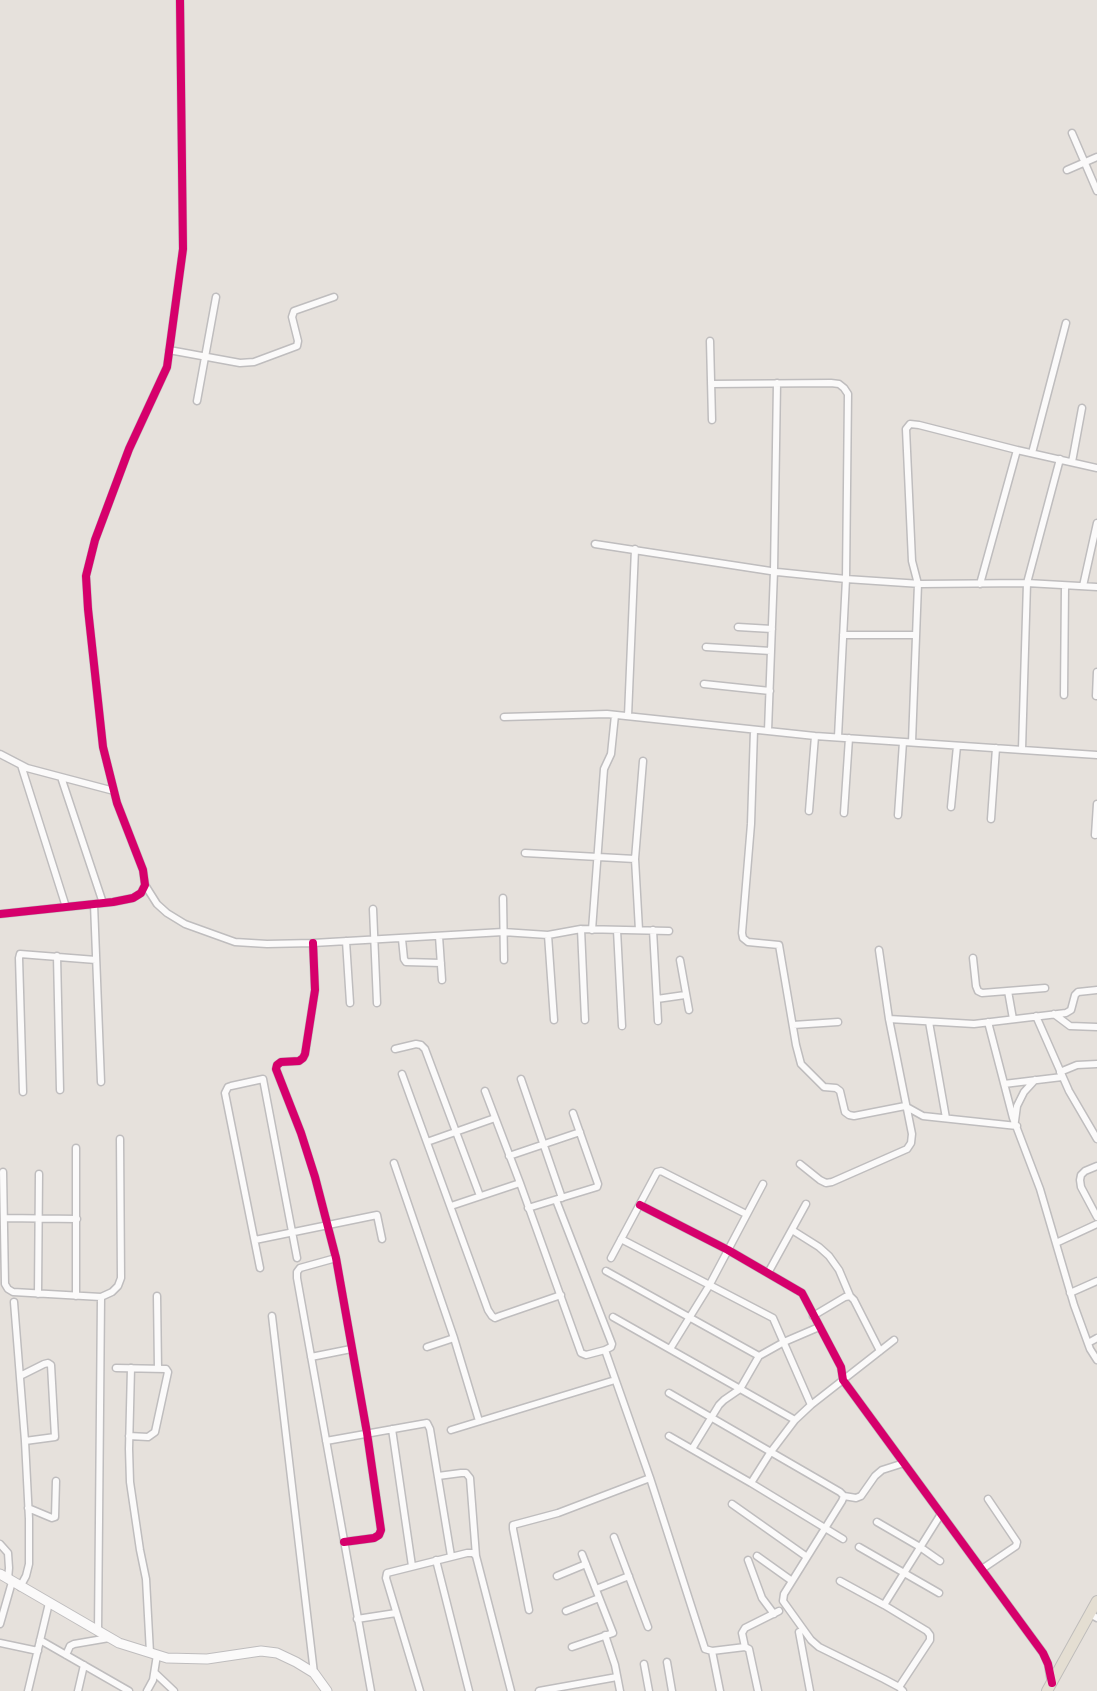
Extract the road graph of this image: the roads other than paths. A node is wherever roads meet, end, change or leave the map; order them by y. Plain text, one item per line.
1 (180, 0) edge
2 (1072, 132) dead end
3 (1097, 156) edge
4 (1084, 162) junction
5 (1067, 170) dead end
6 (1097, 191) edge
7 (216, 297) dead end
8 (334, 297) dead end
9 (1066, 323) dead end
10 (710, 341) dead end
11 (169, 350) junction
12 (206, 357) junction
13 (777, 383) junction
14 (711, 384) junction
15 (197, 401) dead end
16 (1082, 408) dead end
17 (712, 420) dead end
18 (1017, 450) junction
19 (1032, 453) junction
20 (1060, 459) junction
21 (1072, 462) junction
22 (1097, 468) edge
23 (1097, 523) edge
24 (594, 544) dead end
25 (635, 550) junction
26 (774, 571) junction
27 (846, 579) junction
28 (1027, 583) junction
29 (918, 584) junction
30 (980, 584) junction
31 (1064, 586) junction
32 (1083, 586) junction
33 (1097, 587) edge
34 (738, 628) dead end
35 (772, 629) junction
36 (843, 635) junction
37 (916, 635) junction
38 (706, 647) dead end
39 (771, 651) junction
40 (1097, 672) edge
41 (704, 684) dead end
42 (770, 690) junction
43 (1064, 695) dead end
44 (1096, 696) dead end
45 (615, 715) junction
46 (628, 716) junction
47 (504, 717) dead end
48 (754, 730) junction
49 (768, 731) junction
50 (815, 736) junction
51 (838, 737) junction
52 (848, 738) junction
53 (903, 742) junction
54 (912, 742) junction
55 (957, 746) junction
56 (996, 748) junction
57 (1022, 749) junction
58 (0, 754) edge
59 (1097, 755) edge
60 (643, 761) dead end
61 (21, 765) junction
62 (61, 777) junction
63 (114, 791) junction
64 (1097, 804) edge
65 (951, 807) dead end
66 (809, 811) dead end
67 (844, 813) dead end
68 (898, 815) dead end
69 (990, 819) dead end
70 (1095, 835) dead end
71 (525, 853) dead end
72 (597, 857) junction
73 (635, 859) junction
74 (145, 886) junction
75 (503, 898) dead end
76 (103, 903) junction
77 (94, 904) junction
78 (66, 907) junction
79 (373, 909) dead end
80 (0, 914) edge
81 (581, 929) junction
82 (592, 930) junction
83 (616, 930) junction
84 (639, 930) junction
85 (653, 930) junction
86 (670, 931) dead end
87 (503, 932) junction
88 (548, 935) junction
89 (440, 936) junction
90 (402, 939) junction
91 (374, 940) junction
92 (346, 941) junction
93 (313, 942) junction
94 (879, 950) dead end
95 (57, 956) junction
96 (973, 958) dead end
97 (96, 960) junction
98 (504, 960) dead end
99 (680, 960) dead end
100 (441, 963) junction
101 (442, 980) dead end
102 (1046, 988) dead end
103 (1097, 990) edge
104 (1008, 991) junction
105 (685, 995) junction
106 (657, 999) junction
107 (350, 1003) dead end
108 (377, 1003) dead end
109 (689, 1010) dead end
110 (1054, 1014) junction
111 (1036, 1016) junction
112 (889, 1019) junction
113 (1013, 1019) junction
114 (554, 1020) dead end
115 (585, 1020) dead end
116 (658, 1021) dead end
117 (838, 1022) dead end
118 (929, 1022) junction
119 (988, 1022) junction
120 (792, 1025) junction
121 (622, 1026) dead end
122 (1097, 1027) edge
123 (395, 1049) dead end
124 (1097, 1064) edge
125 (402, 1074) dead end
126 (1061, 1075) junction
127 (521, 1079) dead end
128 (1035, 1080) junction
129 (100, 1082) dead end
130 (1004, 1084) junction
131 (60, 1090) dead end
132 (485, 1091) dead end
133 (23, 1092) dead end
134 (905, 1106) junction
135 (574, 1114) dead end
136 (495, 1118) junction
137 (946, 1118) junction
138 (1016, 1124) junction
139 (456, 1132) junction
140 (580, 1132) junction
141 (120, 1139) dead end
142 (1097, 1139) edge
143 (427, 1142) junction
144 (544, 1144) junction
145 (76, 1148) dead end
146 (509, 1156) junction
147 (394, 1163) dead end
148 (800, 1164) dead end
149 (1097, 1166) edge
150 (3, 1172) dead end
151 (39, 1174) dead end
152 (520, 1183) junction
153 (763, 1184) dead end
154 (480, 1196) junction
155 (559, 1199) junction
156 (806, 1204) dead end
157 (640, 1205) junction
158 (451, 1206) junction
159 (528, 1208) junction
160 (746, 1214) junction
161 (1097, 1217) edge
162 (4, 1218) junction
163 (39, 1219) junction
164 (77, 1219) junction
165 (1097, 1224) edge
166 (327, 1226) junction
167 (792, 1230) junction
168 (293, 1233) junction
169 (382, 1239) dead end
170 (254, 1240) junction
171 (621, 1240) junction
172 (1056, 1243) junction
173 (728, 1250) junction
174 (297, 1258) dead end
175 (336, 1258) junction
176 (611, 1258) dead end
177 (260, 1268) dead end
178 (606, 1271) dead end
179 (768, 1273) junction
180 (1097, 1281) edge
181 (709, 1286) junction
182 (1070, 1293) junction
183 (38, 1294) junction
184 (561, 1295) junction
185 (76, 1296) junction
186 (157, 1296) dead end
187 (850, 1296) junction
188 (101, 1297) junction
189 (14, 1302) dead end
190 (272, 1316) dead end
191 (813, 1316) junction
192 (613, 1317) dead end
193 (690, 1317) junction
194 (819, 1327) junction
195 (454, 1338) junction
196 (1097, 1338) edge
197 (894, 1340) dead end
198 (784, 1342) junction
199 (1088, 1343) junction
200 (427, 1347) dead end
201 (351, 1349) junction
202 (670, 1349) junction
203 (605, 1350) junction
204 (880, 1351) junction
205 (760, 1356) junction
206 (311, 1357) junction
207 (1097, 1360) edge
208 (116, 1368) dead end
209 (131, 1368) junction
210 (158, 1369) junction
211 (20, 1376) junction
212 (615, 1380) junction
213 (843, 1380) junction
214 (740, 1389) junction
215 (669, 1393) dead end
216 (811, 1405) junction
217 (711, 1417) junction
218 (795, 1420) junction
219 (480, 1421) junction
220 (392, 1429) junction
221 (451, 1430) dead end
222 (367, 1434) junction
223 (129, 1436) junction
224 (669, 1436) dead end
225 (25, 1441) junction
226 (326, 1441) junction
227 (692, 1449) junction
228 (770, 1453) junction
229 (904, 1463) junction
230 (438, 1476) junction
231 (650, 1478) junction
232 (56, 1480) dead end
233 (751, 1483) junction
234 (844, 1496) junction
235 (988, 1498) dead end
236 (732, 1504) dead end
237 (28, 1508) junction
238 (941, 1514) junction
239 (877, 1522) dead end
240 (825, 1528) junction
241 (614, 1538) dead end
242 (844, 1539) dead end
243 (344, 1542) junction
244 (0, 1544) edge
245 (859, 1547) dead end
246 (920, 1547) junction
247 (582, 1554) dead end
248 (451, 1556) junction
249 (476, 1556) junction
250 (756, 1556) dead end
251 (807, 1557) junction
252 (436, 1560) junction
253 (748, 1560) dead end
254 (940, 1561) dead end
255 (586, 1564) junction
256 (412, 1566) junction
257 (982, 1569) junction
258 (904, 1574) junction
259 (557, 1576) dead end
260 (629, 1576) junction
261 (10, 1580) edge
262 (792, 1581) junction
263 (840, 1581) dead end
264 (596, 1589) junction
265 (940, 1593) dead end
266 (599, 1598) junction
267 (1097, 1601) edge
268 (49, 1604) junction
269 (884, 1605) junction
270 (529, 1610) dead end
271 (566, 1611) dead end
272 (396, 1613) junction
273 (1093, 1616) edge
274 (357, 1618) junction
275 (0, 1624) edge
276 (648, 1626) dead end
277 (98, 1632) junction
278 (799, 1632) dead end
279 (605, 1635) junction
280 (109, 1638) junction
281 (40, 1640) junction
282 (0, 1643) edge
283 (572, 1647) dead end
284 (745, 1647) junction
285 (38, 1651) junction
286 (712, 1651) junction
287 (153, 1654) junction
288 (66, 1655) junction
289 (666, 1662) dead end
290 (644, 1664) dead end
291 (84, 1666) junction
292 (155, 1673) junction
293 (314, 1673) junction
294 (617, 1677) junction
295 (1050, 1687) edge
296 (901, 1689) edge
297 (28, 1691) edge
298 (78, 1691) edge
299 (129, 1691) edge
300 (147, 1691) edge
301 (174, 1691) edge
302 (327, 1691) edge
303 (371, 1691) edge
304 (420, 1691) edge
305 (469, 1691) edge
306 (511, 1691) edge
307 (540, 1691) edge
308 (620, 1691) edge
309 (649, 1691) edge
310 (672, 1691) edge
311 (720, 1691) edge
312 (758, 1691) edge
313 (810, 1691) edge

1 - 11 street
2 - 4 street
3 - 4 street
4 - 5 street
4 - 6 street
7 - 12 street
8 - 12 street
9 - 19 street
10 - 14 street
11 - 12 street
11 - 63 street
12 - 15 street
13 - 14 street
13 - 26 street
13 - 27 street
14 - 17 street
16 - 21 street
18 - 19 street
18 - 29 street
18 - 30 street
19 - 20 street
20 - 21 street
20 - 28 street
21 - 22 street
23 - 32 street
24 - 25 street
25 - 26 street
25 - 46 street
26 - 27 street
26 - 35 street
27 - 29 street
27 - 36 street
28 - 30 street
28 - 31 street
28 - 57 street
29 - 30 street
29 - 37 street
31 - 32 street
31 - 43 street
32 - 33 street
34 - 35 street
35 - 39 street
36 - 37 street
36 - 51 street
37 - 54 street
38 - 39 street
39 - 42 street
40 - 44 street
41 - 42 street
42 - 49 street
45 - 46 street
45 - 47 street
45 - 72 street
46 - 48 street
48 - 49 street
48 - 120 street
49 - 50 street
50 - 51 street
50 - 66 street
51 - 52 street
52 - 53 street
52 - 67 street
53 - 54 street
53 - 68 street
54 - 55 street
55 - 56 street
55 - 65 street
56 - 57 street
56 - 69 street
57 - 59 street
58 - 61 street
60 - 73 street
61 - 62 street
61 - 78 street
62 - 63 street
62 - 76 street
63 - 74 street
64 - 70 street
71 - 72 street
72 - 73 street
72 - 82 street
73 - 84 street
74 - 76 street
74 - 93 street
75 - 87 street
76 - 77 street
77 - 78 street
77 - 97 street
78 - 80 street
79 - 91 street
81 - 82 street
81 - 88 street
81 - 115 street
82 - 83 street
83 - 84 street
83 - 121 street
84 - 85 street
85 - 86 street
85 - 106 street
87 - 88 street
87 - 89 street
87 - 98 street
88 - 114 street
89 - 90 street
89 - 100 street
90 - 91 street
90 - 100 street
91 - 92 street
91 - 108 street
92 - 93 street
92 - 107 street
93 - 166 street
94 - 112 street
95 - 97 street
95 - 131 street
95 - 133 street
96 - 104 street
97 - 129 street
99 - 105 street
100 - 101 street
102 - 104 street
103 - 110 street
104 - 113 street
105 - 106 street
105 - 109 street
106 - 116 street
110 - 111 street
110 - 122 street
111 - 113 street
111 - 126 street
112 - 118 street
112 - 134 street
113 - 119 street
117 - 120 street
118 - 119 street
118 - 137 street
119 - 130 street
120 - 134 street
123 - 139 street
124 - 126 street
125 - 143 street
126 - 128 street
126 - 142 street
127 - 144 street
128 - 130 street
128 - 138 street
130 - 138 street
132 - 136 street
134 - 137 street
134 - 148 street
135 - 140 street
136 - 139 street
136 - 146 street
137 - 138 street
138 - 172 street
139 - 143 street
139 - 154 street
140 - 144 street
140 - 155 street
141 - 188 street
143 - 158 street
144 - 146 street
144 - 155 street
145 - 164 street
146 - 152 street
147 - 195 street
149 - 161 street
150 - 162 street
151 - 163 street
152 - 154 street
152 - 159 street
153 - 160 street
154 - 158 street
155 - 159 street
155 - 203 street
156 - 167 street
157 - 160 street
157 - 171 street
157 - 173 street
158 - 184 street
159 - 184 street
160 - 173 street
162 - 163 street
162 - 183 street
163 - 164 street
163 - 183 street
164 - 185 street
165 - 172 street
166 - 168 street
166 - 169 street
166 - 175 street
167 - 179 street
167 - 187 street
168 - 170 street
168 - 170 street
168 - 174 street
170 - 177 street
171 - 176 street
171 - 181 street
172 - 182 street
173 - 179 street
173 - 181 street
175 - 201 street
175 - 206 street
178 - 193 street
179 - 191 street
180 - 182 street
181 - 193 street
181 - 198 street
182 - 199 street
183 - 185 street
184 - 203 street
185 - 188 street
186 - 210 street
187 - 191 street
187 - 204 street
188 - 277 street
189 - 211 street
190 - 293 street
191 - 194 street
192 - 202 street
193 - 202 street
193 - 205 street
194 - 198 street
194 - 213 street
195 - 200 street
195 - 219 street
196 - 199 street
197 - 204 street
198 - 205 street
198 - 216 street
199 - 207 street
201 - 206 street
201 - 222 street
202 - 214 street
203 - 212 street
204 - 213 street
205 - 214 street
206 - 226 street
208 - 209 street
209 - 210 street
209 - 223 street
210 - 223 street
211 - 225 street
211 - 225 street
212 - 219 street
212 - 231 street
213 - 216 street
213 - 229 street
214 - 217 street
214 - 218 street
215 - 217 street
216 - 218 street
217 - 227 street
217 - 228 street
218 - 228 street
219 - 221 street
220 - 222 street
220 - 230 street
220 - 256 street
222 - 226 street
222 - 243 street
223 - 287 street
224 - 227 street
225 - 237 street
226 - 243 street
227 - 233 street
228 - 233 street
228 - 234 street
229 - 234 street
229 - 238 street
230 - 248 street
230 - 249 street
231 - 270 street
231 - 286 street
232 - 237 street
233 - 240 street
234 - 240 street
235 - 257 street
236 - 251 street
237 - 261 street
238 - 246 street
238 - 257 street
239 - 246 street
240 - 242 street
240 - 251 street
241 - 260 street
243 - 274 street
244 - 261 street
245 - 258 street
246 - 254 street
246 - 258 street
247 - 255 street
248 - 249 street
248 - 252 street
249 - 306 street
250 - 262 street
251 - 262 street
252 - 256 street
252 - 305 street
253 - 284 street
255 - 259 street
255 - 264 street
256 - 272 street
257 - 295 street
258 - 265 street
258 - 269 street
260 - 264 street
260 - 276 street
261 - 268 main road
261 - 275 street
262 - 296 street
263 - 269 street
264 - 266 street
266 - 271 street
266 - 279 street
267 - 273 main road
268 - 277 main road
268 - 281 street
269 - 296 street
272 - 274 street
272 - 304 street
273 - 295 main road
274 - 303 street
277 - 280 main road
278 - 313 street
279 - 283 street
279 - 294 street
280 - 287 main road
280 - 288 street
281 - 285 street
281 - 288 street
282 - 285 street
284 - 286 street
284 - 312 street
285 - 297 street
286 - 311 street
287 - 292 street
287 - 293 main road
288 - 291 street
289 - 310 street
290 - 309 street
291 - 298 street
291 - 299 street
292 - 300 street
292 - 301 street
293 - 302 main road
294 - 307 street
294 - 308 street

